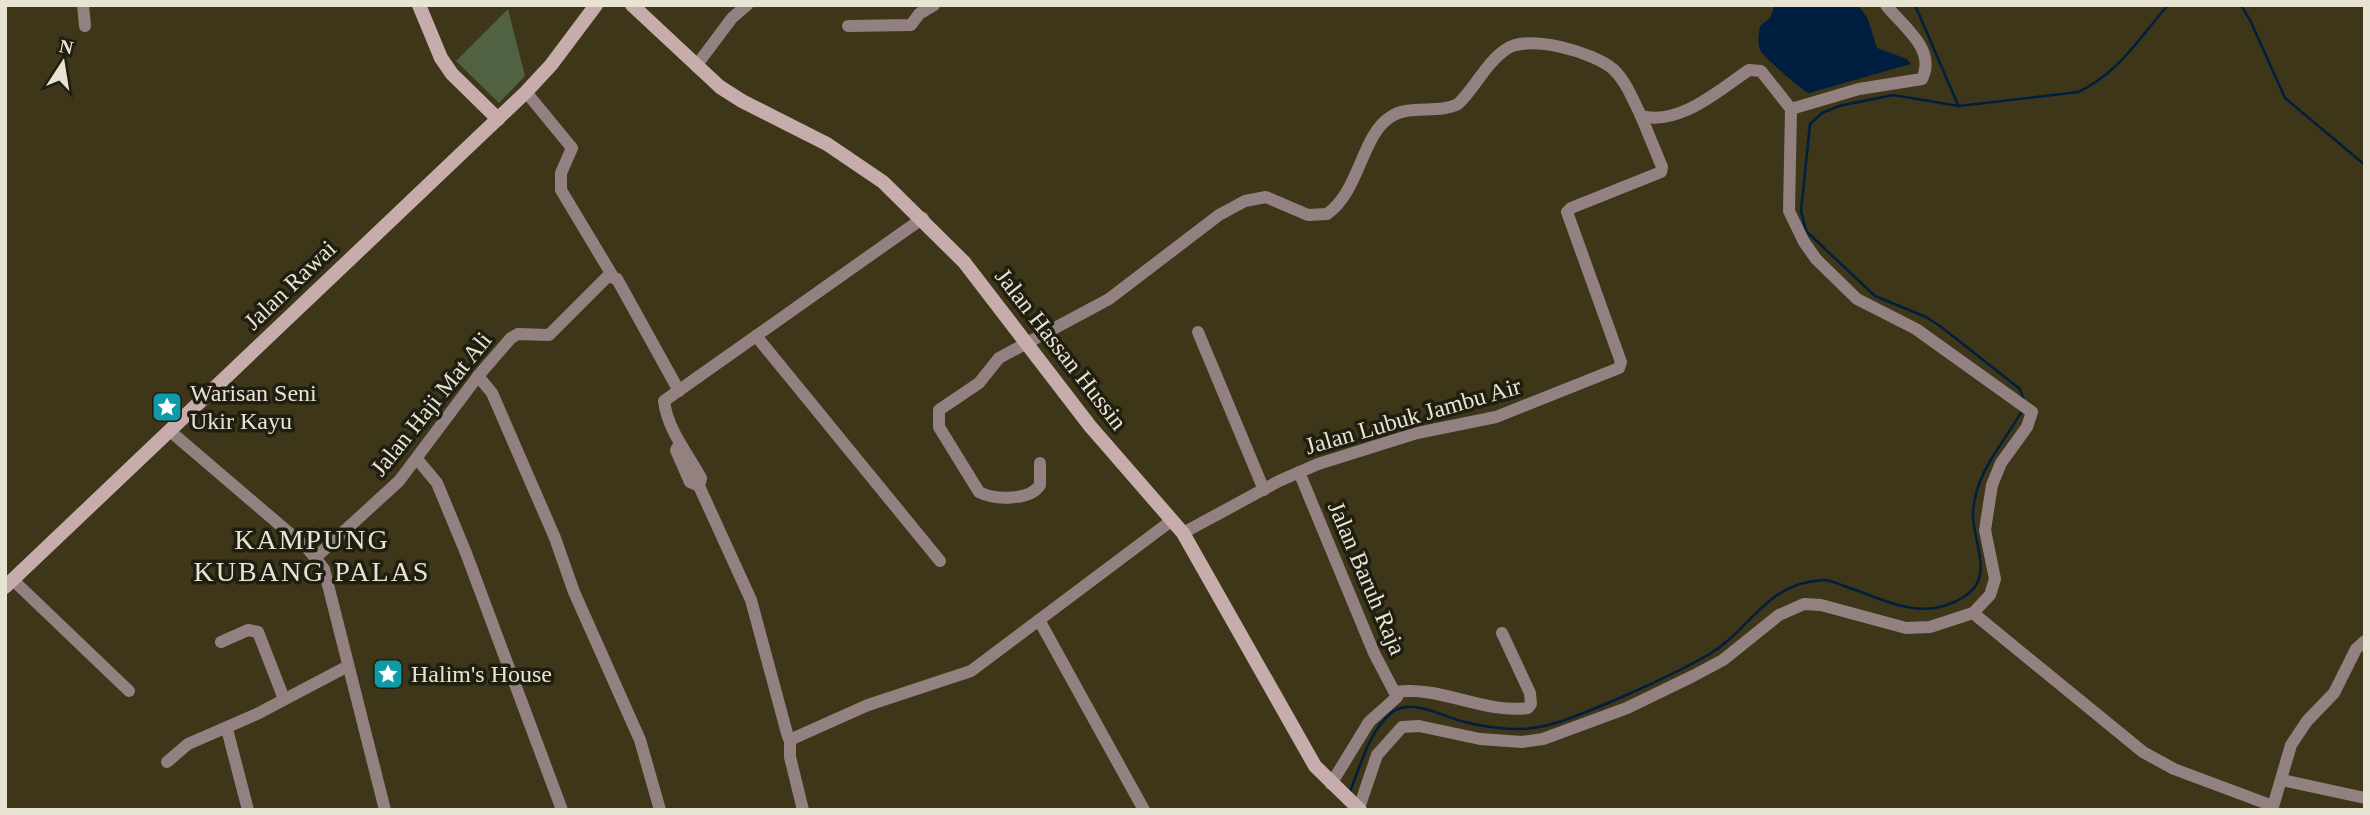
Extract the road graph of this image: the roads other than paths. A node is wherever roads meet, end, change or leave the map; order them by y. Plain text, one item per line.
1 (83, 5) edge
2 (419, 5) edge
3 (596, 5) edge
4 (632, 5) edge
5 (747, 5) edge
6 (934, 5) edge
7 (1886, 5) edge
8 (85, 26) dead end
9 (848, 26) dead end
10 (696, 66) junction
11 (526, 92) junction
12 (1791, 109) junction
13 (1641, 116) junction
14 (498, 119) junction
15 (923, 218) junction
16 (615, 277) junction
17 (1198, 332) dead end
18 (756, 336) junction
19 (1023, 343) junction
20 (478, 376) junction
21 (679, 391) junction
22 (170, 431) junction
23 (417, 459) junction
24 (1040, 463) dead end
25 (1299, 472) junction
26 (1264, 490) junction
27 (1171, 520) junction
28 (1183, 533) junction
29 (316, 557) junction
30 (940, 561) dead end
31 (9, 584) edge
32 (1973, 613) junction
33 (1039, 620) junction
34 (1502, 633) dead end
35 (2365, 641) edge
36 (221, 642) dead end
37 (348, 666) junction
38 (129, 691) dead end
39 (1396, 696) junction
40 (284, 699) junction
41 (227, 729) junction
42 (790, 738) junction
43 (167, 762) dead end
44 (2282, 780) junction
45 (1335, 788) junction
46 (2365, 798) edge
47 (1358, 808) edge
48 (2272, 808) edge
49 (248, 810) edge
50 (385, 810) edge
51 (562, 810) edge
52 (660, 810) edge
53 (803, 810) edge
54 (1144, 810) edge

1 - 8 street
2 - 14 street
3 - 11 street, Jalan Rawai
4 - 10 street, Jalan Hassan Hussin
5 - 10 street
6 - 9 street
7 - 12 street
10 - 15 street, Jalan Hassan Hussin
11 - 14 street, Jalan Rawai
11 - 16 street
12 - 13 street
12 - 32 street
13 - 19 street
13 - 25 street, Jalan Lubuk Jambu Air
14 - 22 street, Jalan Rawai
15 - 18 street
15 - 19 street, Jalan Hassan Hussin
16 - 20 street, Jalan Haji Mat Ali
16 - 21 street
17 - 26 street
18 - 21 street
18 - 30 street
19 - 24 street
19 - 27 street, Jalan Hassan Hussin
20 - 23 street, Jalan Haji Mat Ali
20 - 52 street
21 - 42 street
22 - 29 street
22 - 31 street, Jalan Rawai
23 - 29 street, Jalan Haji Mat Ali
23 - 51 street
25 - 26 street, Jalan Lubuk Jambu Air
25 - 39 street, Jalan Baruh Raja
26 - 28 street, Jalan Lubuk Jambu Air
27 - 28 street, Jalan Hassan Hussin
27 - 33 street
28 - 45 street, Jalan Hassan Hussin
29 - 37 street
31 - 38 street
32 - 47 street
32 - 48 street
33 - 42 street
33 - 54 street
34 - 39 street
35 - 44 street
36 - 40 street
37 - 40 street
37 - 50 street
39 - 45 street
40 - 41 street
41 - 43 street
41 - 49 street
42 - 53 street
44 - 46 street
44 - 48 street
45 - 47 street, Jalan Hassan Hussin

